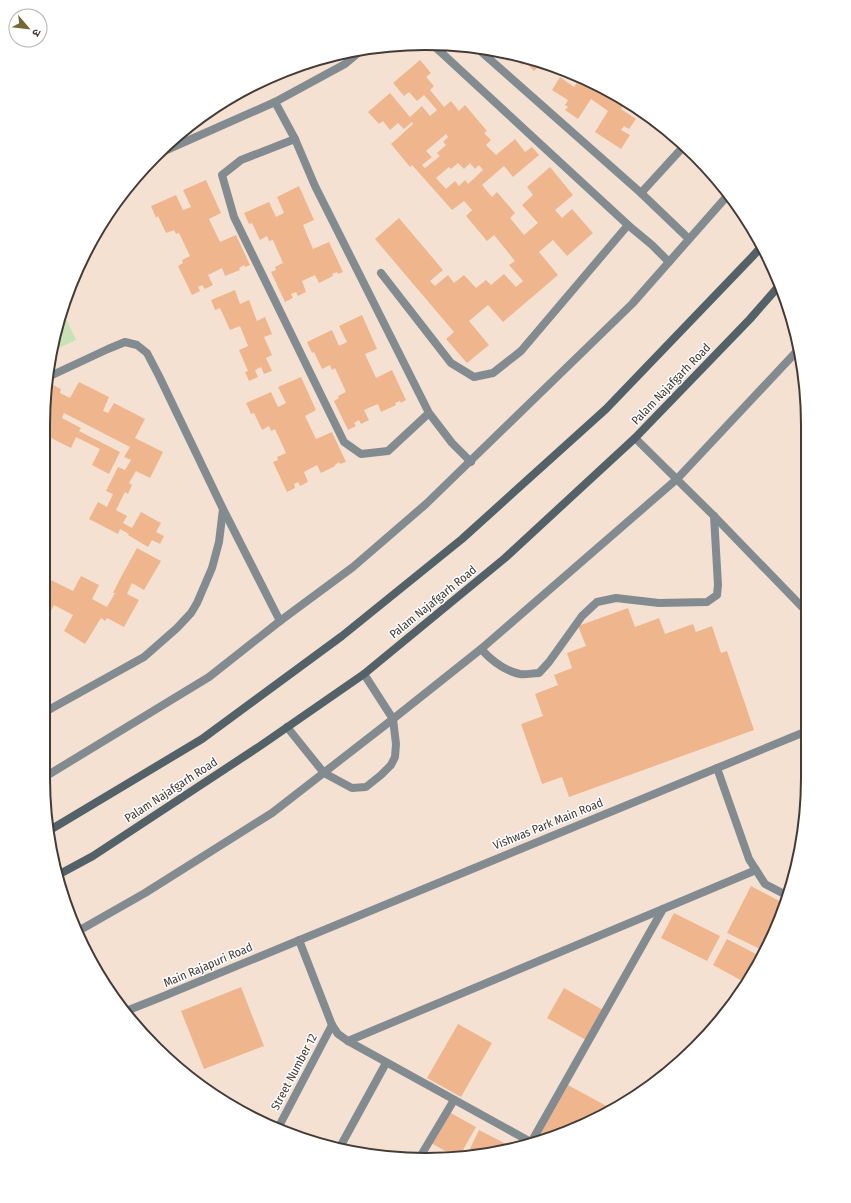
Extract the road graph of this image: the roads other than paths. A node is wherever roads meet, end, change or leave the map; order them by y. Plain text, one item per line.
1 (439, 51) edge
2 (484, 55) edge
3 (354, 57) edge
4 (275, 102) junction
5 (295, 139) junction
6 (174, 147) edge
7 (680, 150) edge
8 (641, 193) junction
9 (724, 199) edge
10 (628, 225) junction
11 (689, 239) junction
12 (758, 251) edge
13 (669, 262) junction
14 (381, 273) dead end
15 (775, 290) edge
16 (794, 354) edge
17 (53, 375) edge
18 (429, 413) junction
19 (635, 438) junction
20 (471, 462) junction
21 (677, 479) junction
22 (224, 509) junction
23 (714, 516) junction
24 (801, 606) edge
25 (280, 621) junction
26 (481, 649) junction
27 (364, 674) junction
28 (50, 709) edge
29 (393, 719) junction
30 (287, 727) junction
31 (801, 733) edge
32 (716, 768) junction
33 (324, 773) junction
34 (50, 774) edge
35 (53, 828) edge
36 (756, 870) junction
37 (62, 872) edge
38 (782, 893) edge
39 (663, 909) junction
40 (82, 929) edge
41 (299, 940) junction
42 (131, 1009) edge
43 (332, 1025) junction
44 (348, 1042) junction
45 (386, 1063) junction
46 (454, 1100) junction
47 (280, 1123) edge
48 (534, 1137) edge
49 (527, 1139) edge
50 (342, 1143) edge
51 (422, 1153) edge

1 - 10 street
2 - 8 street
3 - 4 street
4 - 5 street
4 - 6 street
5 - 18 street
5 - 18 street
7 - 8 street
8 - 11 street
9 - 11 street
10 - 13 street
10 - 14 street
11 - 13 street
12 - 35 main road
13 - 20 street
15 - 19 main road, Palam Najafgarh Road
16 - 21 street
17 - 22 street
18 - 20 street
19 - 21 street
19 - 27 main road, Palam Najafgarh Road
20 - 25 street
21 - 23 street
21 - 26 street
22 - 25 street
22 - 28 street
23 - 24 street
23 - 26 street
25 - 34 street
26 - 29 street
27 - 29 street
27 - 30 main road, Palam Najafgarh Road
29 - 33 street
29 - 33 street
30 - 33 street
30 - 37 main road, Palam Najafgarh Road
31 - 32 street, Vishwas Park Main Road
32 - 36 street
32 - 41 street, Vishwas Park Main Road
33 - 40 street
36 - 38 street
36 - 39 street
39 - 44 street
39 - 48 street
41 - 42 street, Main Rajapuri Road
41 - 43 street
43 - 44 street
43 - 47 street, Street Number 12
44 - 45 street
45 - 46 street
45 - 50 street
46 - 49 street
46 - 51 street

